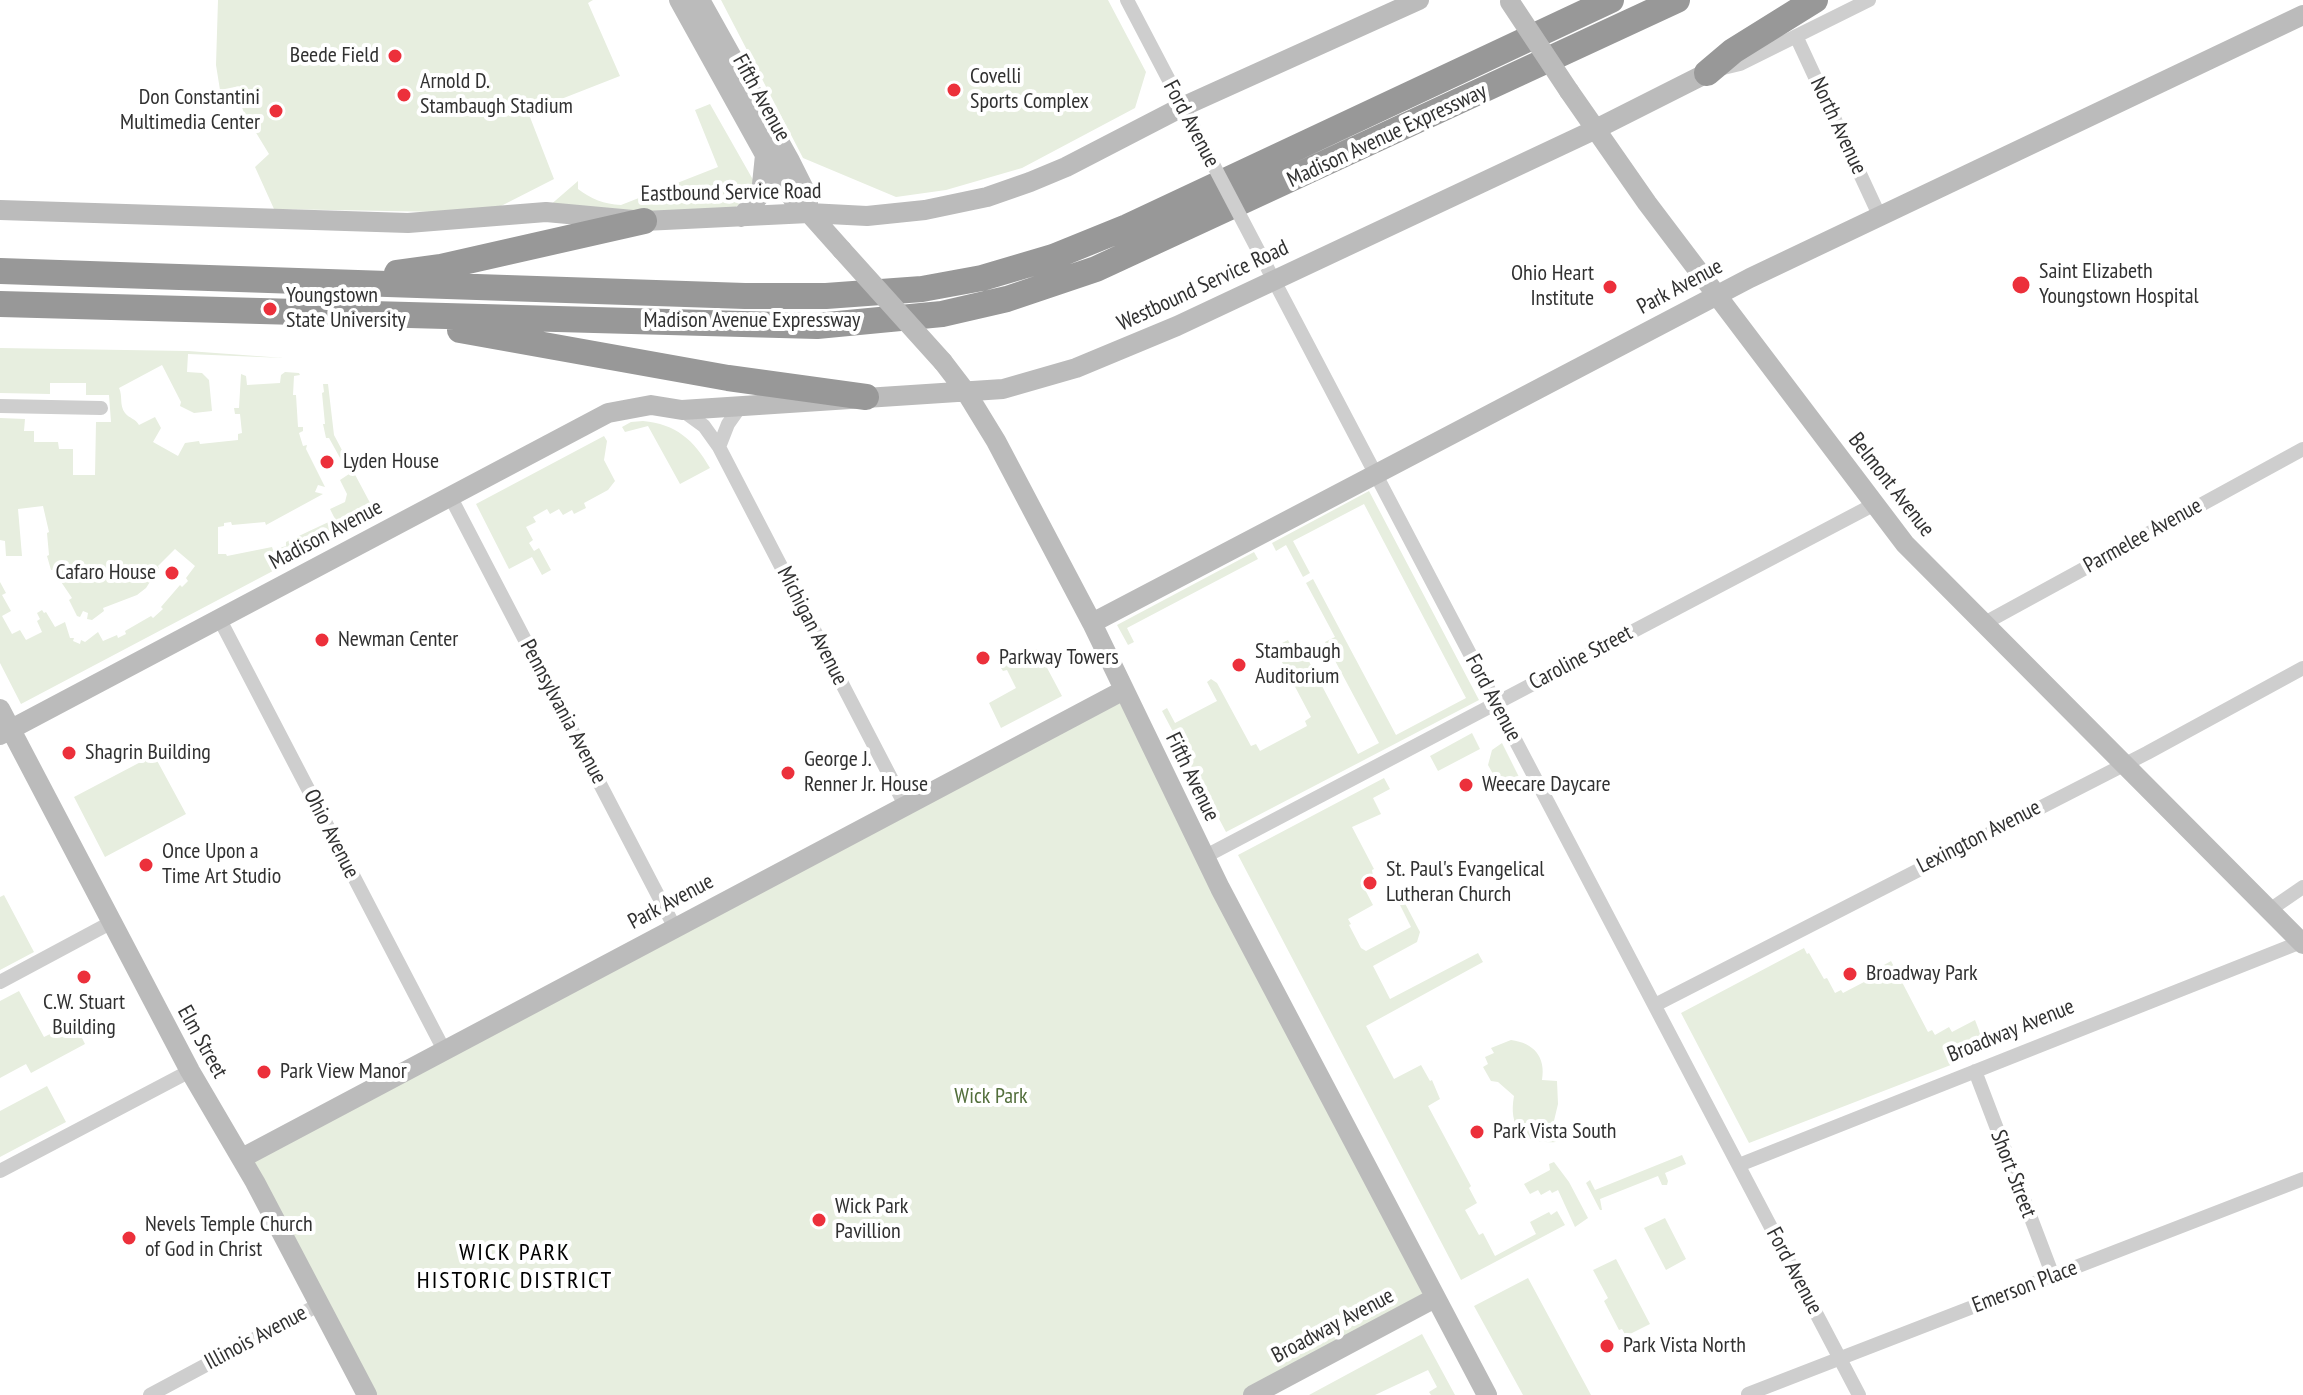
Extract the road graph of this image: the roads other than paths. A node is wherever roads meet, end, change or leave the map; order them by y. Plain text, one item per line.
1 (679, 0) edge
2 (700, 0) edge
3 (1127, 0) edge
4 (1419, 0) edge
5 (1611, 0) edge
6 (1677, 0) edge
7 (1815, 0) edge
8 (1869, 0) edge
9 (1509, 1) edge
10 (2303, 15) edge
11 (1793, 26) junction
12 (1707, 73) joint
13 (1182, 107) junction
14 (1594, 130) junction
15 (765, 155) junction
16 (0, 210) edge
17 (809, 213) junction
18 (741, 217) junction
19 (1880, 217) junction
20 (644, 221) junction
21 (0, 271) edge
22 (1273, 280) junction
23 (328, 282) junction
24 (1717, 295) junction
25 (0, 304) edge
26 (373, 316) junction
27 (966, 392) junction
28 (866, 397) junction
29 (0, 406) edge
30 (740, 407) junction
31 (101, 408) dead end
32 (682, 410) junction
33 (719, 447) junction
34 (2303, 449) edge
35 (1375, 473) junction
36 (450, 496) junction
37 (1873, 505) junction
38 (219, 618) junction
39 (1092, 623) junction
40 (1983, 624) junction
41 (2303, 668) edge
42 (1124, 690) junction
43 (1496, 703) junction
44 (0, 709) edge
45 (5, 732) edge
46 (2125, 763) junction
47 (905, 805) junction
48 (1204, 857) junction
49 (2303, 887) edge
50 (2271, 909) junction
51 (112, 922) junction
52 (675, 928) junction
53 (2302, 943) edge
54 (0, 982) edge
55 (1655, 1005) junction
56 (444, 1050) junction
57 (190, 1071) junction
58 (1975, 1071) junction
59 (242, 1158) junction
60 (1739, 1165) junction
61 (0, 1171) edge
62 (2303, 1179) edge
63 (2053, 1276) junction
64 (1435, 1298) junction
65 (320, 1304) junction
66 (1840, 1359) junction
67 (1748, 1394) edge
68 (150, 1395) edge
69 (367, 1395) edge
70 (1253, 1395) edge
71 (1487, 1395) edge
72 (1859, 1395) edge

1 - 15 street, Fifth Avenue
2 - 17 street, Fifth Avenue
3 - 13 street, Ford Avenue
4 - 13 street, Eastbound Service Road
5 - 23 highway, Madison Avenue Expressway
6 - 26 highway, Madison Avenue Expressway
7 - 11 highway
8 - 11 street
9 - 14 street, Belmont Avenue, bridge
10 - 19 street, Park Avenue
11 - 12 highway
11 - 19 street, North Avenue
12 - 14 street, Westbound Service Road
13 - 17 street, Eastbound Service Road
13 - 22 street, Ford Avenue, bridge
14 - 22 street, Westbound Service Road
14 - 24 street, Belmont Avenue
15 - 17 street, Fifth Avenue
15 - 18 street
16 - 20 street, Eastbound Service Road
17 - 18 street, Eastbound Service Road
17 - 27 street, Fifth Avenue, bridge
18 - 20 street, Eastbound Service Road
19 - 24 street, Park Avenue
20 - 23 highway
21 - 23 highway, Madison Avenue Expressway
22 - 27 street, Westbound Service Road
22 - 35 street, Ford Avenue
24 - 35 street, Park Avenue
24 - 37 street, Belmont Avenue
25 - 26 highway, Madison Avenue Expressway
26 - 28 highway
27 - 28 street, Westbound Service Road
27 - 39 street, Fifth Avenue
28 - 30 street, Westbound Service Road
29 - 31 street
30 - 32 street, Westbound Service Road
30 - 33 street
32 - 33 street, Michigan Avenue
32 - 36 street, Madison Avenue
33 - 47 street, Michigan Avenue
34 - 40 street, Parmelee Avenue
35 - 39 street, Park Avenue
35 - 43 street, Ford Avenue
36 - 38 street, Madison Avenue
36 - 52 street, Pennsylvania Avenue
37 - 40 street, Belmont Avenue
37 - 43 street, Caroline Street
38 - 45 street, Madison Avenue
38 - 56 street, Ohio Avenue
39 - 42 street, Fifth Avenue
40 - 46 street, Belmont Avenue
41 - 46 street, Lexington Avenue
42 - 47 street, Park Avenue
42 - 48 street, Fifth Avenue
43 - 48 street, Caroline Street
43 - 55 street, Ford Avenue
44 - 45 street, Elm Street
45 - 51 street, Elm Street
46 - 50 street, Belmont Avenue
46 - 55 street, Lexington Avenue
47 - 52 street, Park Avenue
48 - 64 street, Fifth Avenue
49 - 50 street
50 - 53 street, Belmont Avenue
51 - 54 street
51 - 57 street, Elm Street
52 - 56 street, Park Avenue
53 - 58 street, Broadway Avenue
55 - 60 street, Ford Avenue
56 - 59 street, Park Avenue
57 - 59 street, Elm Street
57 - 61 street
58 - 60 street, Broadway Avenue
58 - 63 street, Short Street
59 - 65 street, Elm Street
60 - 66 street, Ford Avenue
62 - 63 street, Emerson Place
63 - 66 street, Emerson Place
64 - 70 street, Broadway Avenue
64 - 71 street, Fifth Avenue
65 - 68 street, Illinois Avenue
65 - 69 street, Elm Street
66 - 67 street, Emerson Place
66 - 72 street, Ford Avenue

